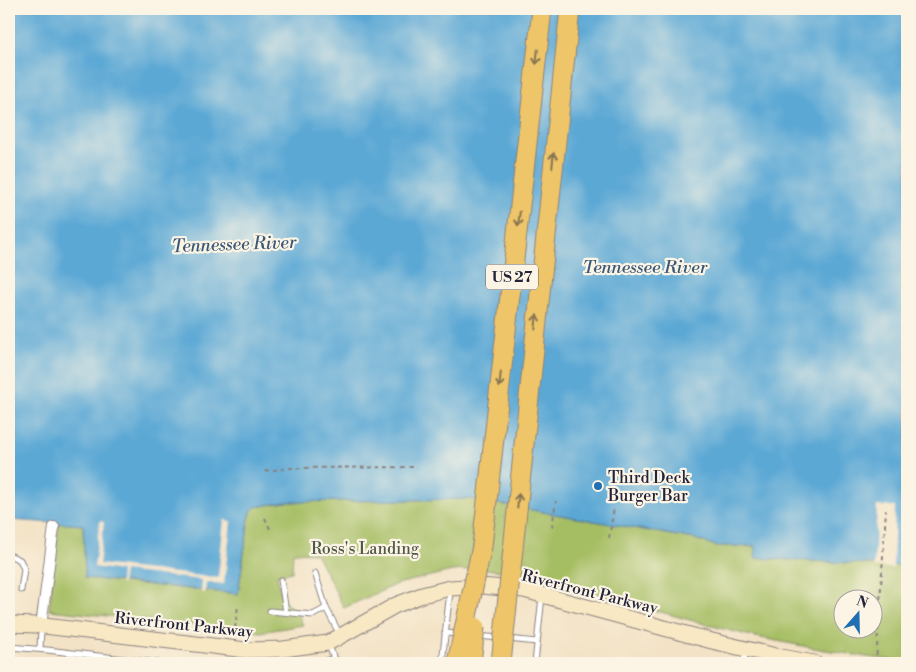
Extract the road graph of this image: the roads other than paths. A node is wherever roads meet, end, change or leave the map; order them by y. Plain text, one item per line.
1 (542, 9) edge
2 (570, 9) edge
3 (580, 9) edge
4 (557, 123) junction
5 (54, 526) dead end
6 (482, 546) junction
7 (513, 550) junction
8 (9, 555) edge
9 (315, 573) dead end
10 (281, 580) dead end
11 (450, 588) junction
12 (21, 590) dead end
13 (542, 595) junction
14 (326, 608) junction
15 (270, 611) dead end
16 (286, 612) junction
17 (9, 624) edge
18 (42, 626) junction
19 (445, 633) junction
20 (334, 640) junction
21 (537, 642) junction
22 (9, 647) edge
23 (40, 649) junction
24 (745, 656) edge
25 (334, 658) junction
26 (159, 663) edge
27 (321, 663) edge
28 (341, 663) edge
29 (442, 663) edge
30 (456, 663) edge
31 (471, 663) edge
32 (501, 663) edge
33 (507, 663) edge
34 (535, 663) edge
35 (814, 663) edge

1 -> 6 highway, US 27
2 - 4 highway, US 27
3 - 4 highway
7 -> 4 highway, US 27
5 - 18 street
6 - 30 highway, bridge
6 - 31 highway, US 27, bridge
7 - 32 highway, US 27, bridge
7 - 33 highway, bridge
8 - 12 lane
9 - 14 lane
10 - 16 lane
11 - 13 main road, Riverfront Parkway
11 - 19 lane
11 - 20 main road, Riverfront Parkway
13 - 21 lane
13 - 24 main road, Riverfront Parkway
14 - 16 lane
14 - 20 lane
15 - 16 lane
17 - 18 main road, Riverfront Parkway
18 - 20 main road, Riverfront Parkway
18 - 23 lane
19 - 21 lane
19 - 29 lane
20 - 25 lane
21 - 34 lane
22 - 23 lane
23 - 26 lane
24 - 35 main road, Riverfront Parkway
25 - 27 lane
25 - 28 lane

